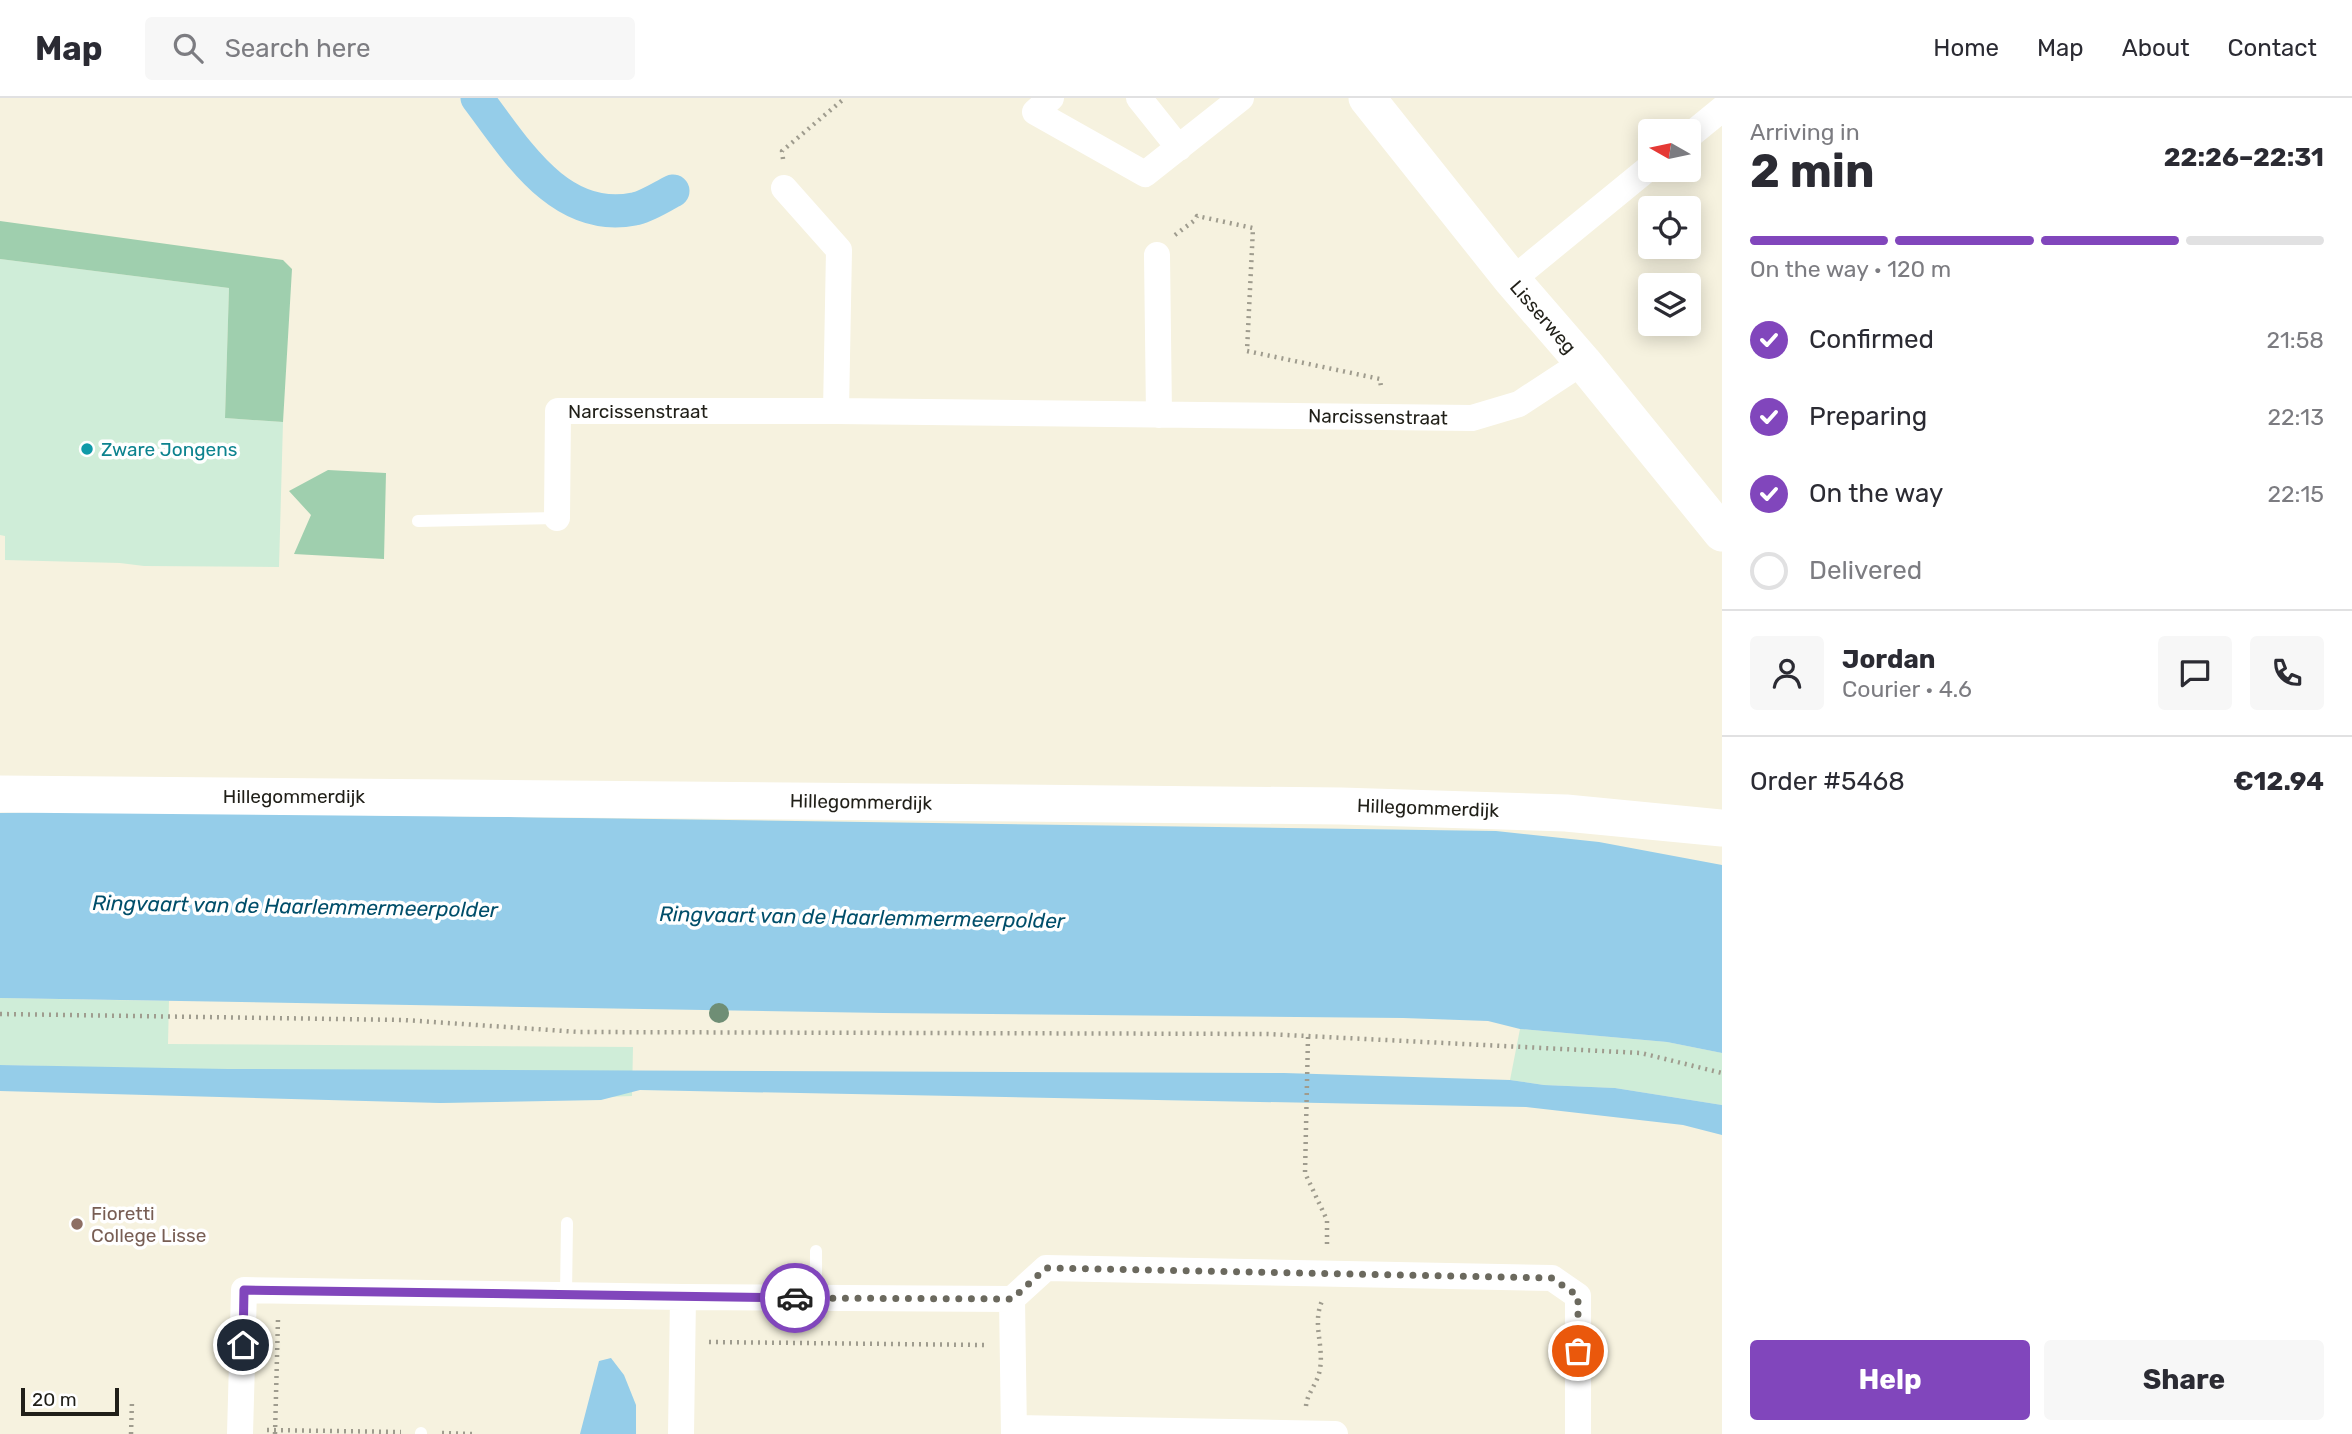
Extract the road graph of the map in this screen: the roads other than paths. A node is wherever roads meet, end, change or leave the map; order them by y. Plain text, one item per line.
1 (1051, 98) edge
2 (1139, 98) edge
3 (1241, 98) edge
4 (1367, 98) edge
5 (1722, 109) edge
6 (1701, 126) edge
7 (1179, 148) junction
8 (1638, 177) edge
9 (784, 188) road end
10 (1157, 255) road end
11 (1512, 280) junction
12 (1583, 362) junction
13 (836, 411) junction
14 (1159, 415) junction
15 (557, 518) joint
16 (418, 521) dead end
17 (1722, 533) edge
18 (0, 794) edge
19 (1722, 828) edge
20 (567, 1223) dead end
21 (816, 1251) dead end
22 (566, 1294) junction
23 (683, 1297) junction
24 (816, 1298) junction
25 (1012, 1299) junction
26 (1014, 1431) edge
27 (240, 1432) edge
28 (1315, 1433) edge
29 (681, 1434) edge
30 (1578, 1434) edge

1 - 7 street
2 - 7 street
3 - 7 street
4 - 11 street, Lisserweg
5 - 6 street
8 - 11 street
9 - 13 street
10 - 14 street
11 - 12 street, Lisserweg
12 - 14 street, Narcissenstraat
12 - 17 street, Lisserweg
13 - 14 street, Narcissenstraat
13 - 15 street, Narcissenstraat
15 - 16 lane, Narcissenstraat
18 - 19 street, Hillegommerdijk
20 - 22 lane
21 - 24 lane
22 - 23 street
22 - 27 street
23 - 24 street
23 - 29 street
24 - 25 street
25 - 26 street
25 - 30 street
26 - 28 street

